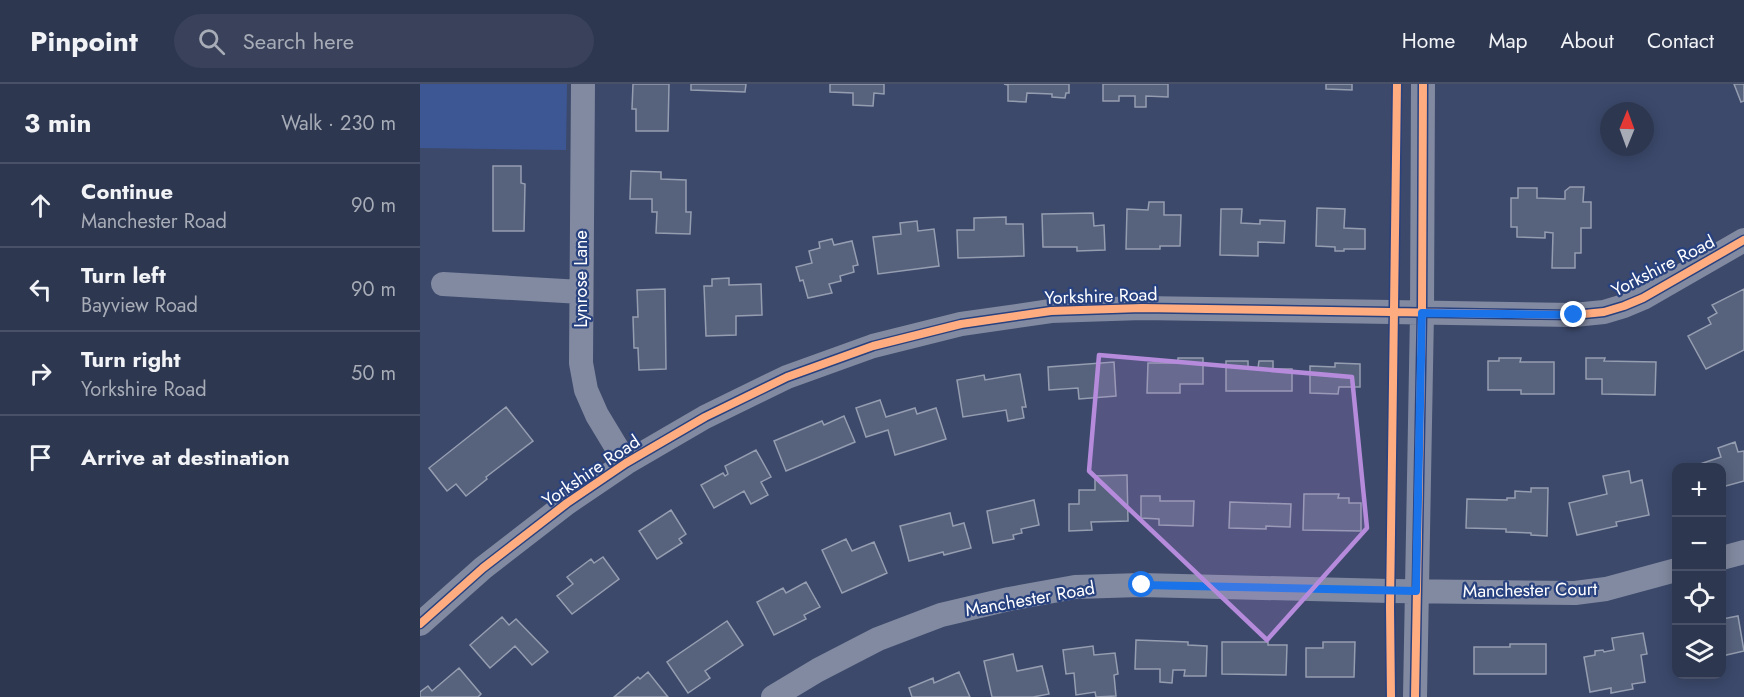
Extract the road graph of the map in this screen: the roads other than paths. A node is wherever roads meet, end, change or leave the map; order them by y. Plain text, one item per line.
1 (583, 84) edge
2 (1423, 84) edge
3 (1744, 240) edge
4 (443, 284) dead end
5 (581, 292) junction
6 (1422, 313) junction
7 (627, 463) junction
8 (1744, 552) edge
9 (1726, 557) edge
10 (1673, 571) edge
11 (1416, 591) junction
12 (420, 624) edge
13 (773, 697) edge
14 (1415, 697) edge

1 - 5 street, Lynrose Lane
2 - 6 street
3 - 6 street, Yorkshire Road
4 - 5 street
5 - 7 street, Lynrose Lane
6 - 7 street, Yorkshire Road
6 - 11 street
7 - 12 street, Yorkshire Road
8 - 9 street
10 - 11 street, Manchester Court
11 - 13 street, Manchester Road
11 - 14 street

